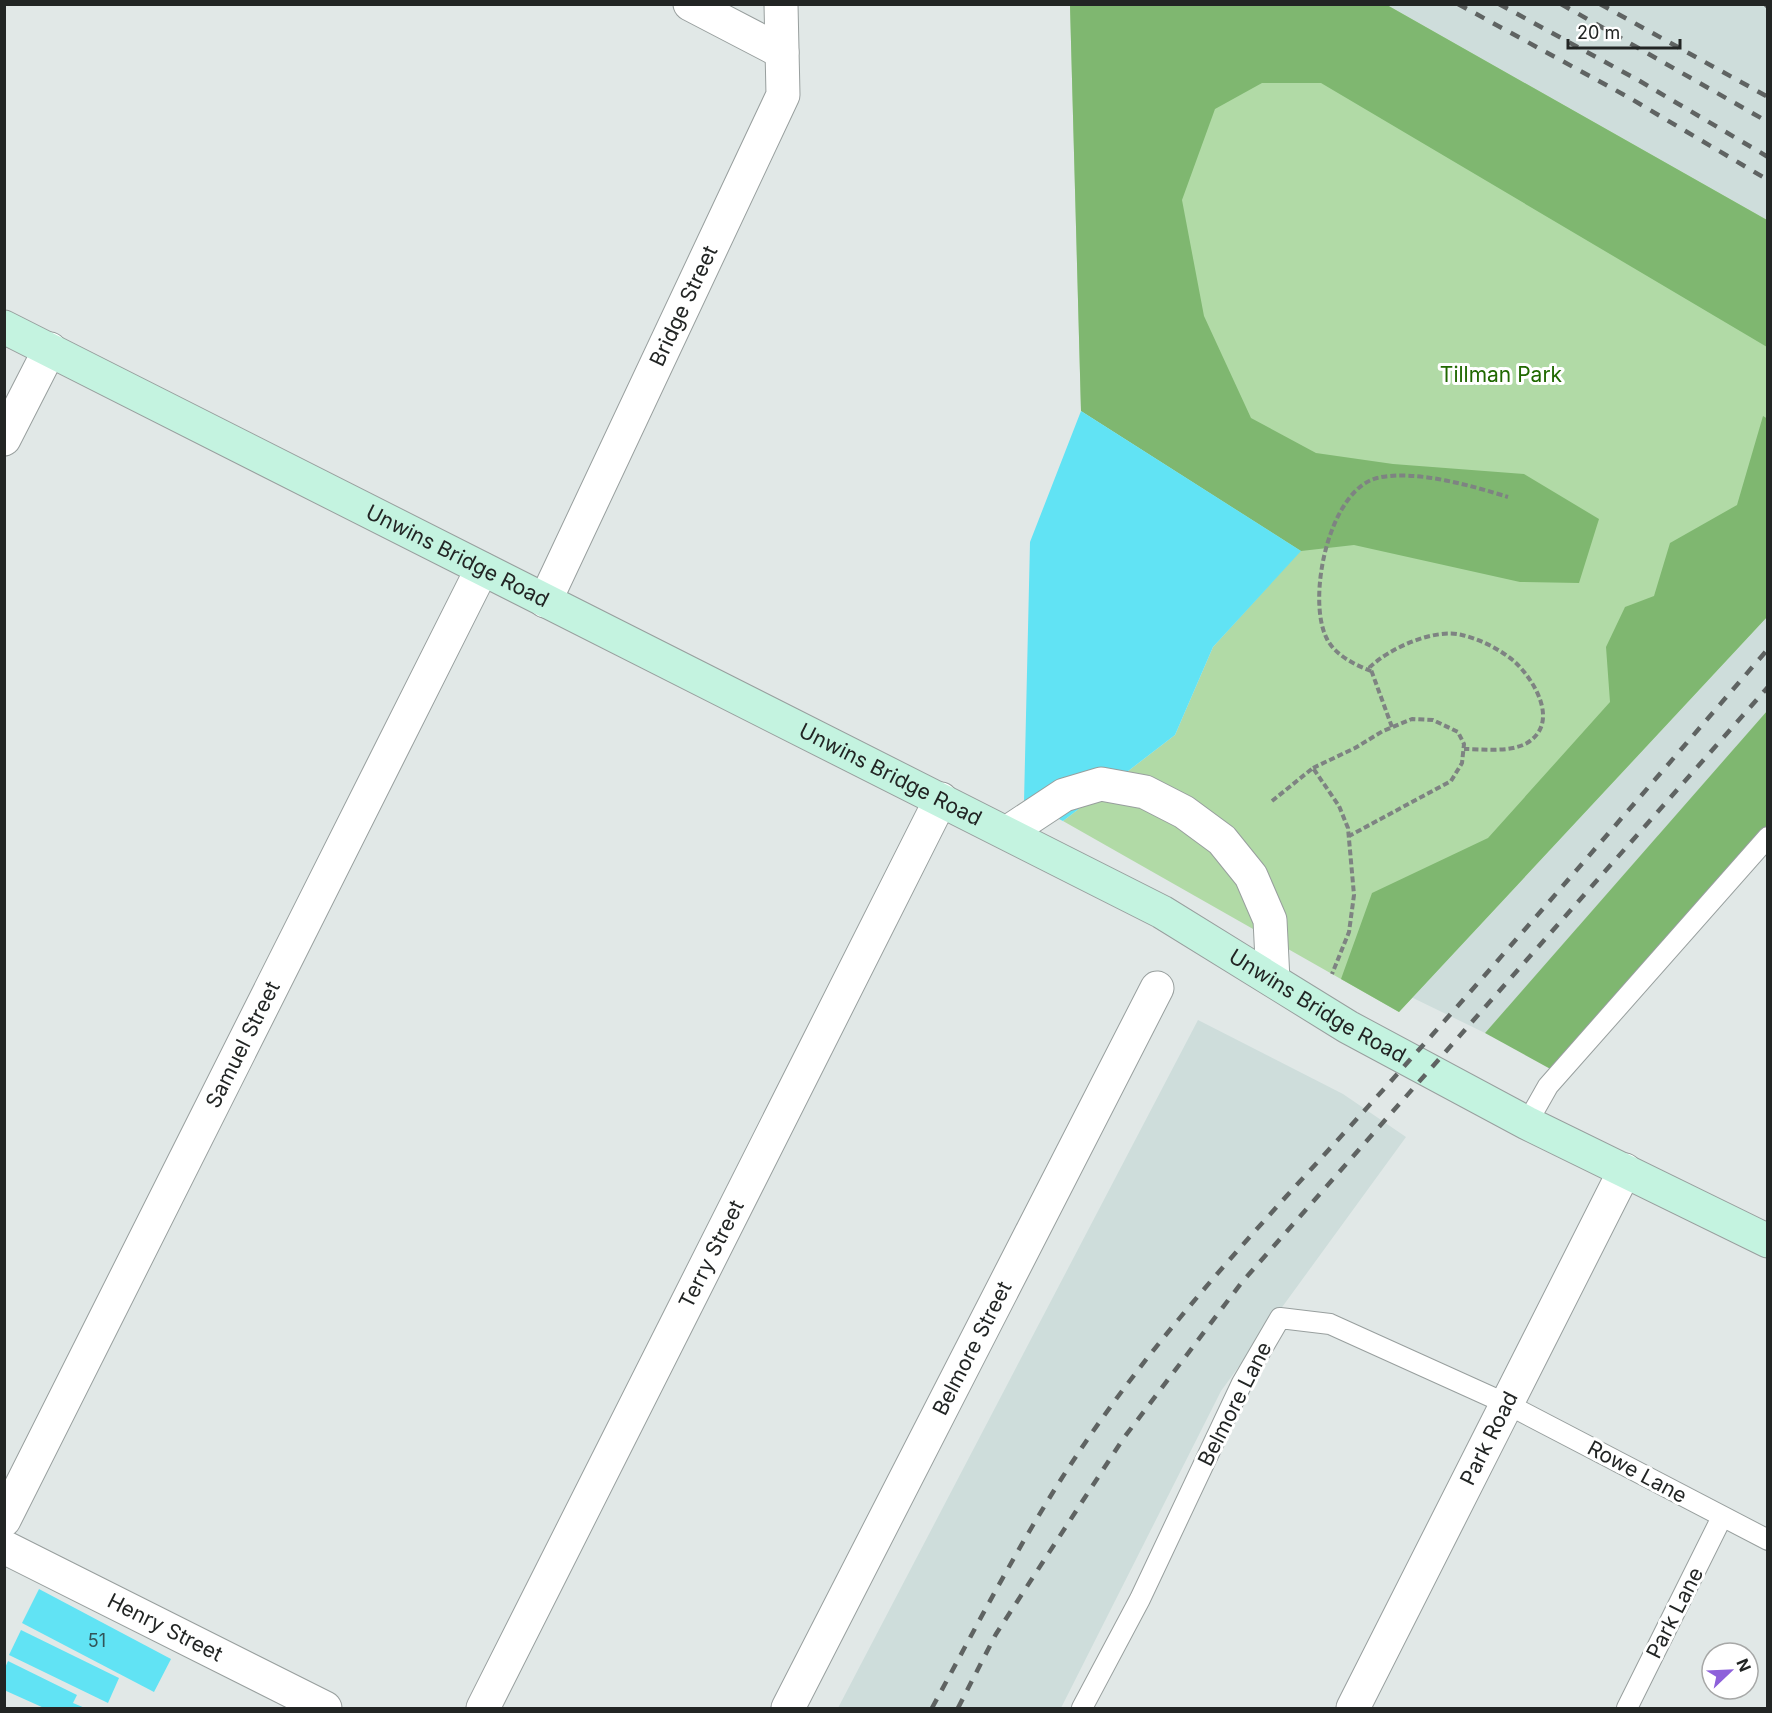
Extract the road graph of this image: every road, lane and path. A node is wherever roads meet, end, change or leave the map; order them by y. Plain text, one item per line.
1 (690, 4) edge
2 (781, 4) edge
3 (782, 52) junction
4 (4, 327) edge
5 (50, 349) junction
6 (4, 439) edge
7 (1508, 497) dead end
8 (482, 568) junction
9 (545, 601) junction
10 (1371, 671) junction
11 (1392, 727) junction
12 (1464, 749) junction
13 (1313, 768) junction
14 (942, 799) junction
15 (1272, 801) dead end
16 (1008, 832) junction
17 (1349, 836) junction
18 (1767, 837) edge
19 (1332, 974) dead end
20 (1273, 980) junction
21 (1157, 988) dead end
22 (1527, 1123) junction
23 (1625, 1170) junction
24 (1767, 1241) edge
25 (1507, 1404) junction
26 (1722, 1517) junction
27 (4, 1520) edge
28 (1767, 1540) edge
29 (4, 1547) edge
30 (325, 1708) edge
31 (483, 1708) edge
32 (788, 1708) edge
33 (1082, 1708) edge
34 (1353, 1708) edge
35 (1627, 1708) edge

1 - 3 street
2 - 3 street, Bridge Street
3 - 9 street, Bridge Street
4 - 5 main road, Unwins Bridge Road
5 - 6 street
5 - 8 main road, Unwins Bridge Road
7 - 10 path
8 - 9 main road, Unwins Bridge Road
8 - 27 street, Samuel Street
9 - 14 main road, Unwins Bridge Road
10 - 11 path
10 - 12 path
11 - 12 path
11 - 13 path
12 - 17 path
13 - 15 path
13 - 17 path
14 - 16 main road, Unwins Bridge Road
14 - 31 street, Terry Street
16 - 20 main road, Unwins Bridge Road
16 - 20 street
17 - 19 path
18 - 22 lane
20 - 22 main road, Unwins Bridge Road
21 - 32 street, Belmore Street
22 - 23 main road, Unwins Bridge Road
23 - 24 main road, Unwins Bridge Road
23 - 25 street, Park Road
25 - 26 lane, Rowe Lane
25 - 33 lane, Belmore Lane
25 - 34 street, Park Road
26 - 28 lane, Rowe Lane
26 - 35 lane, Park Lane
29 - 30 street, Henry Street

